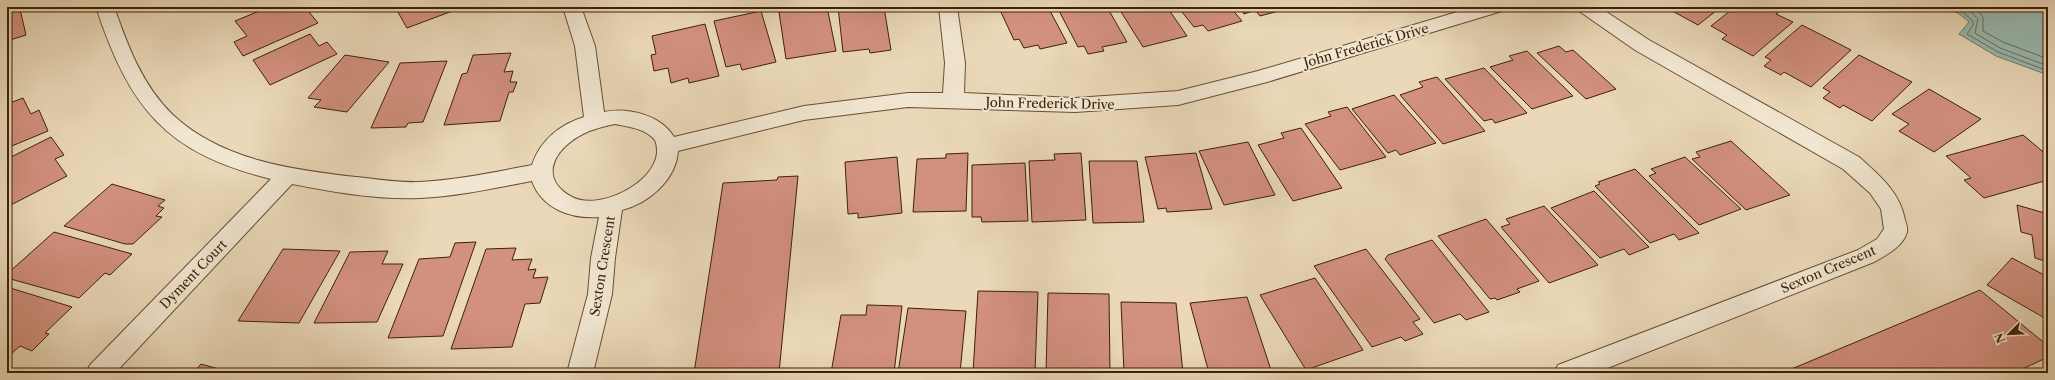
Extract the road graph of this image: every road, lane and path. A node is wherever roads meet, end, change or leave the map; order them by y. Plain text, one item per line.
1 (105, 7) edge
2 (572, 7) edge
3 (948, 7) edge
4 (1495, 7) edge
5 (1586, 7) edge
6 (953, 100) junction
7 (595, 121) junction
8 (668, 146) junction
9 (541, 171) junction
10 (287, 176) junction
11 (612, 206) junction
12 (99, 373) edge
13 (580, 373) edge
14 (1566, 373) edge

1 - 10 street
2 - 7 street
3 - 6 street
4 - 6 street, John Frederick Drive
5 - 14 street, Sexton Crescent
6 - 8 street, John Frederick Drive
7 - 8 street
7 - 9 street
8 - 11 street
9 - 10 street
9 - 11 street
10 - 12 street, Dyment Court
11 - 13 street, Sexton Crescent

